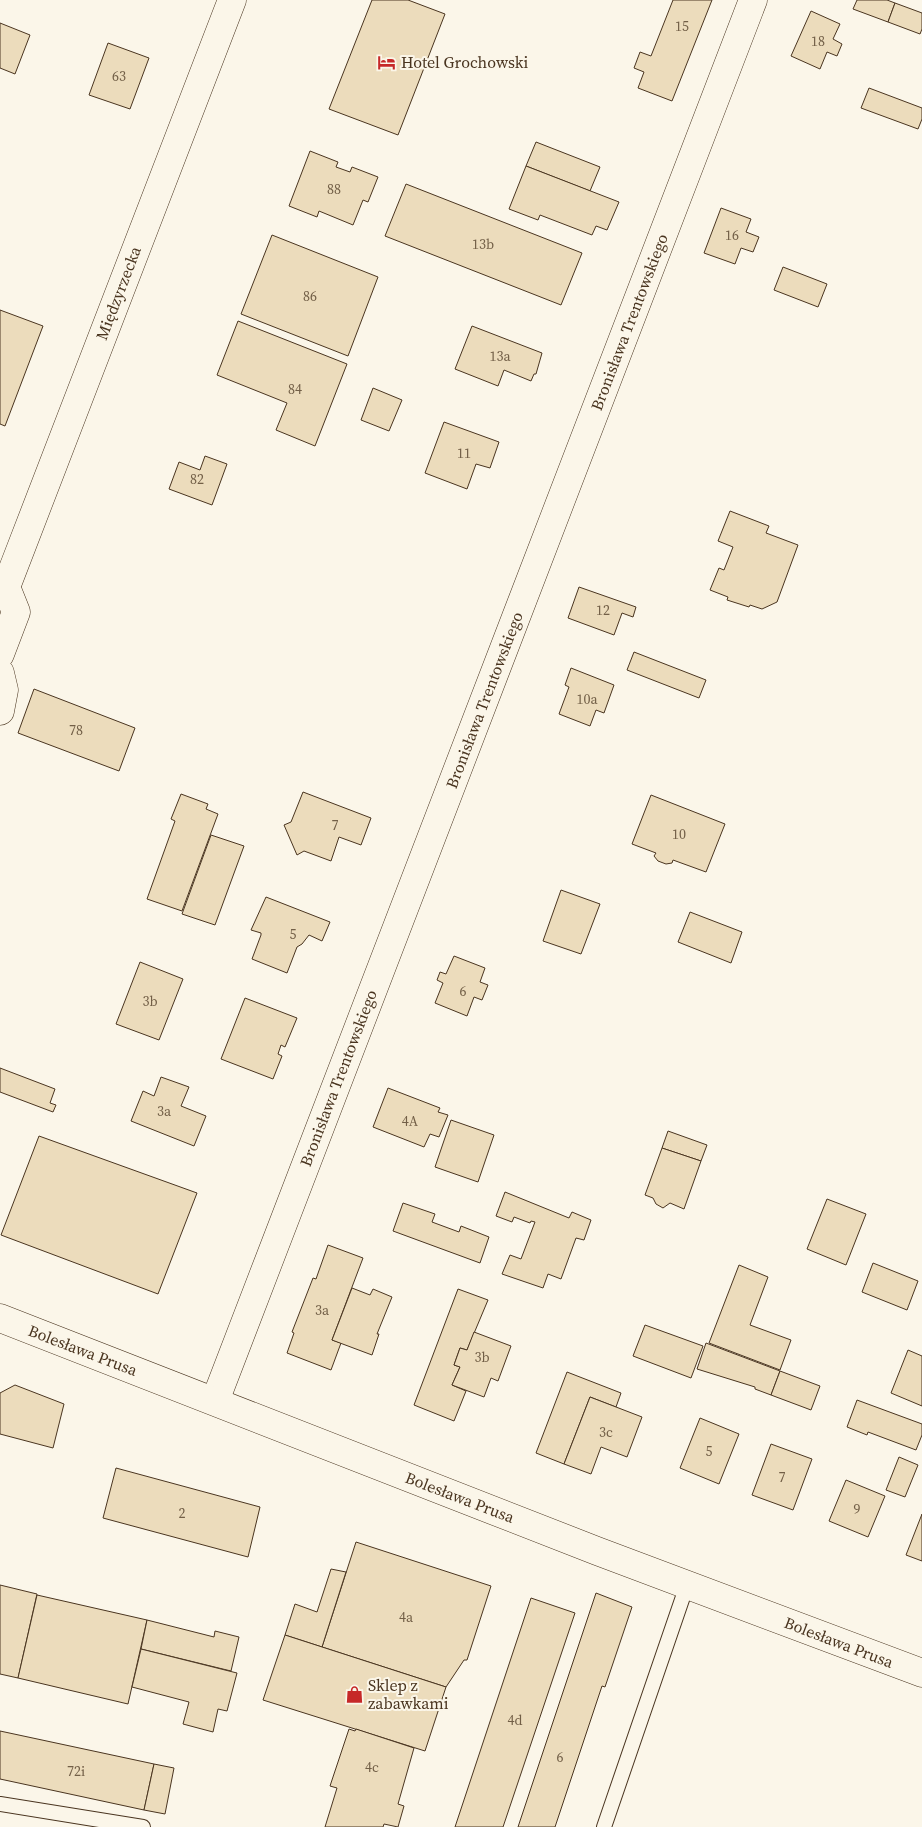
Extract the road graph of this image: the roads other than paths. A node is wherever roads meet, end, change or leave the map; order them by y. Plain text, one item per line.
1 (232, 0) edge
2 (753, 0) edge
3 (3, 589) edge
4 (0, 654) edge
5 (0, 673) edge
6 (0, 711) edge
7 (0, 1318) edge
8 (215, 1401) junction
9 (687, 1585) junction
10 (922, 1673) edge
11 (0, 1804) edge
12 (143, 1827) edge
13 (604, 1827) edge

1 - 3 street, Międzyrzecka
2 - 8 street, Bronisława Trentowskiego
3 - 4 street, Międzyrzecka
5 - 6 street
7 - 8 street, Bolesława Prusa
8 - 9 street, Bolesława Prusa
9 - 10 street, Bolesława Prusa
9 - 13 lane
11 - 12 lane

